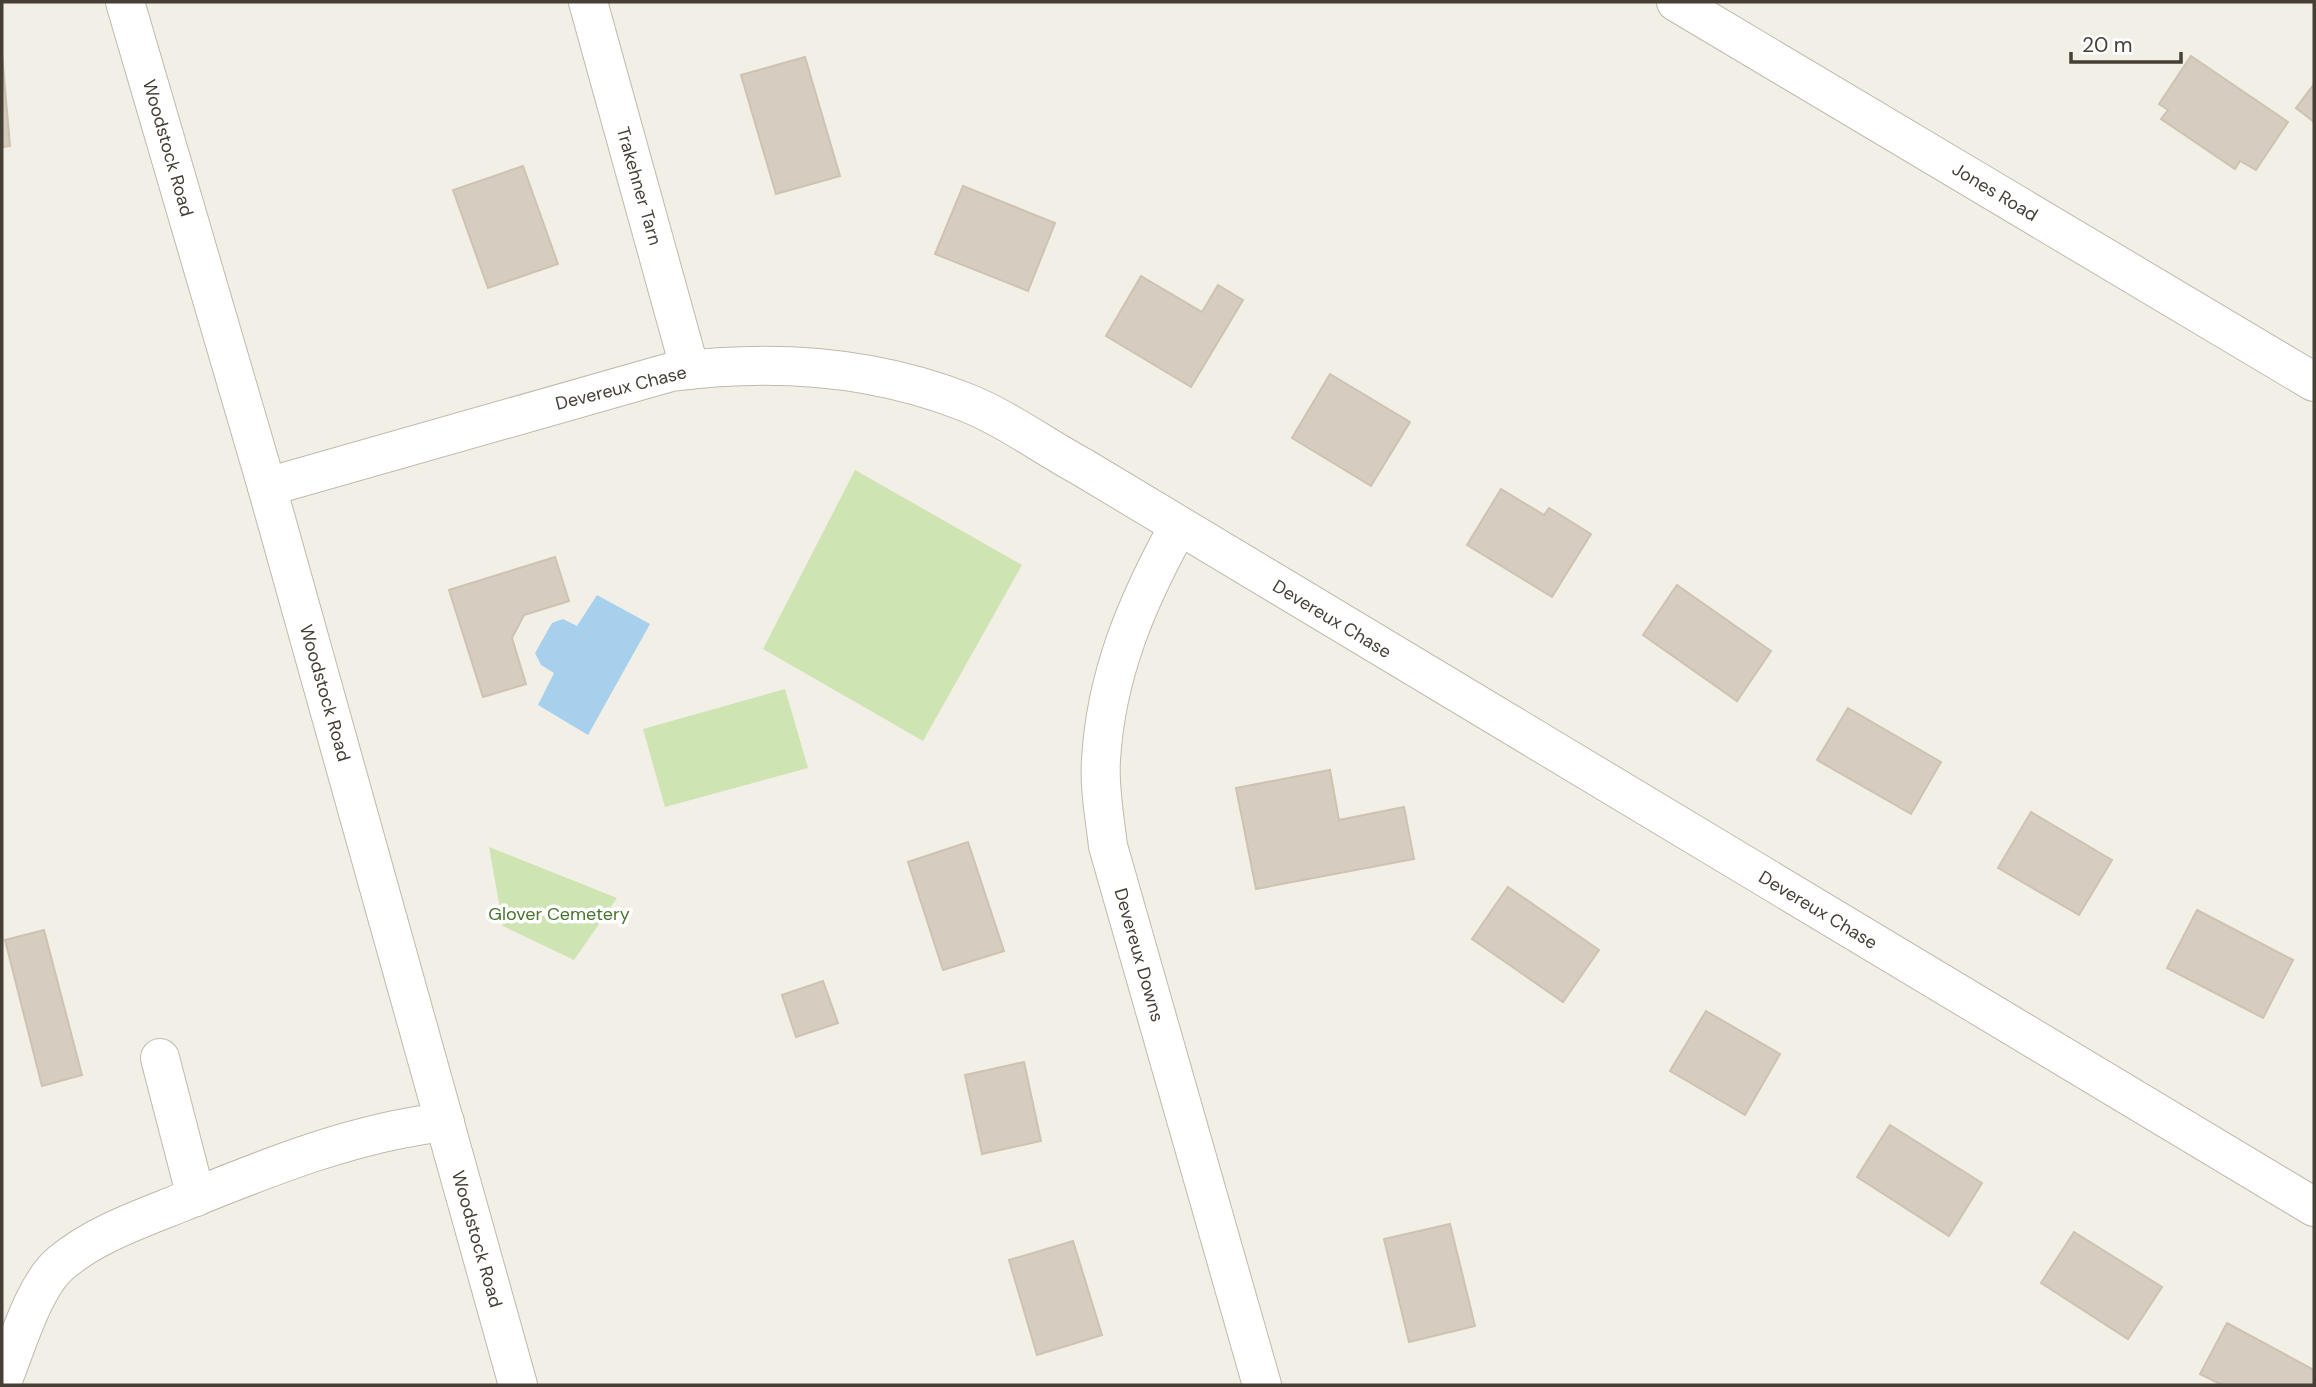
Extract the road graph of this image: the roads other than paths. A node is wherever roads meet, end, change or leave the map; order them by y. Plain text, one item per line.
1 (125, 2) edge
2 (588, 2) edge
3 (1676, 2) edge
4 (690, 370) junction
5 (2314, 382) edge
6 (267, 486) junction
7 (1178, 527) junction
8 (160, 1058) dead end
9 (445, 1122) junction
10 (195, 1197) junction
11 (2314, 1206) edge
12 (2, 1382) edge
13 (518, 1385) edge
14 (1262, 1385) edge

1 - 6 street, Woodstock Road
2 - 4 street, Trakehner Tarn
3 - 5 street, Jones Road
4 - 6 street, Devereux Chase
4 - 7 street, Devereux Chase
6 - 9 street, Woodstock Road
7 - 11 street, Devereux Chase
7 - 14 street, Devereux Downs
8 - 10 street
9 - 10 street
9 - 13 street, Woodstock Road
10 - 12 street

